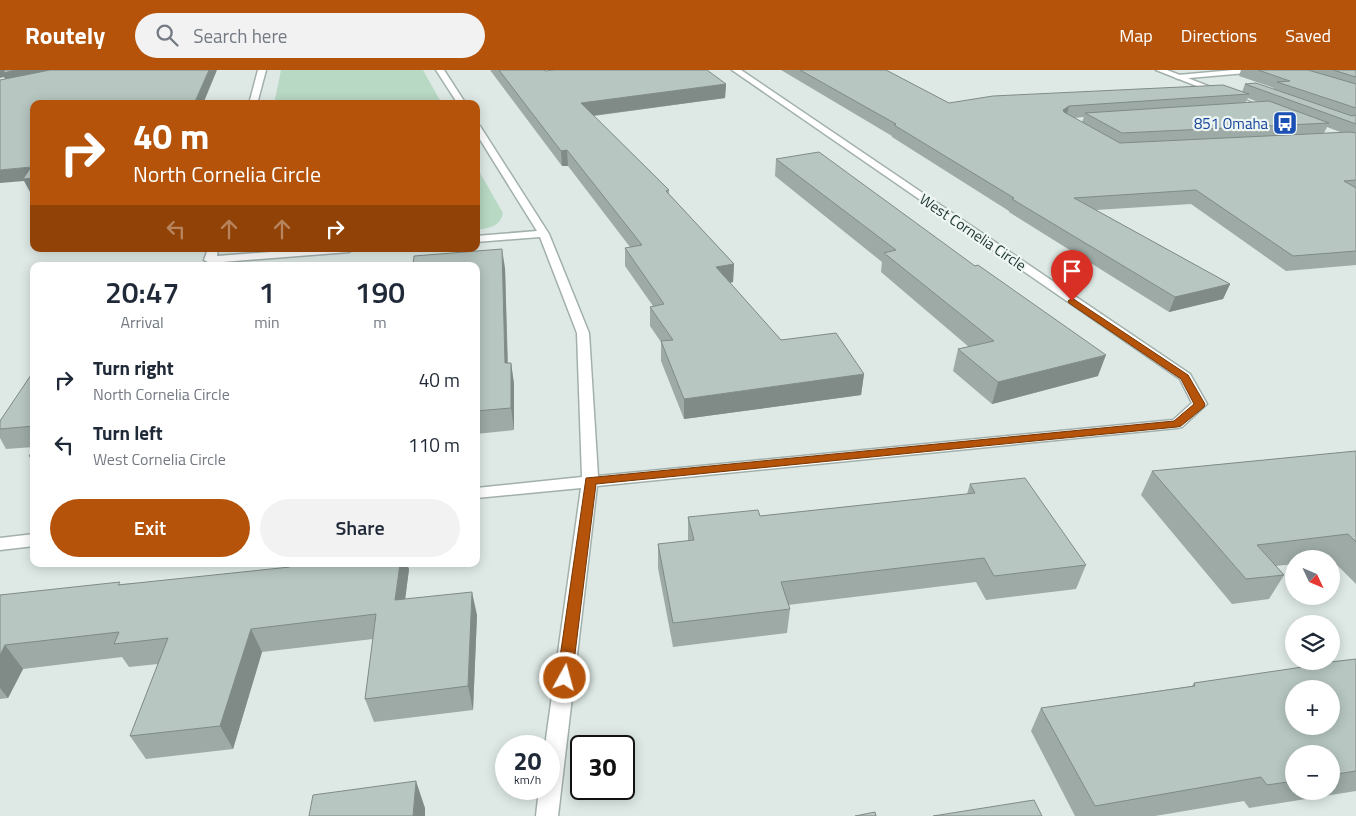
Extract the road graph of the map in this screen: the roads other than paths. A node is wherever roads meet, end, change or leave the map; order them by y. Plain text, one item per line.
1 (262, 70) edge
2 (440, 70) edge
3 (736, 70) edge
4 (1160, 70) edge
5 (1257, 70) edge
6 (1178, 77) junction
7 (1243, 91) edge
8 (1224, 94) junction
9 (254, 100) edge
10 (459, 100) edge
11 (1244, 110) edge
12 (480, 132) edge
13 (544, 234) junction
14 (480, 239) edge
15 (212, 252) edge
16 (311, 252) edge
17 (590, 481) junction
18 (480, 493) edge
19 (30, 540) edge
20 (0, 544) edge
21 (547, 816) edge

1 - 9 street
2 - 10 street
3 - 17 street, West Cornelia Circle
4 - 6 street
5 - 6 street
6 - 8 street
7 - 8 street
8 - 11 street
12 - 13 street
13 - 14 street
13 - 17 street
15 - 16 street
17 - 18 street
17 - 21 street
19 - 20 street

